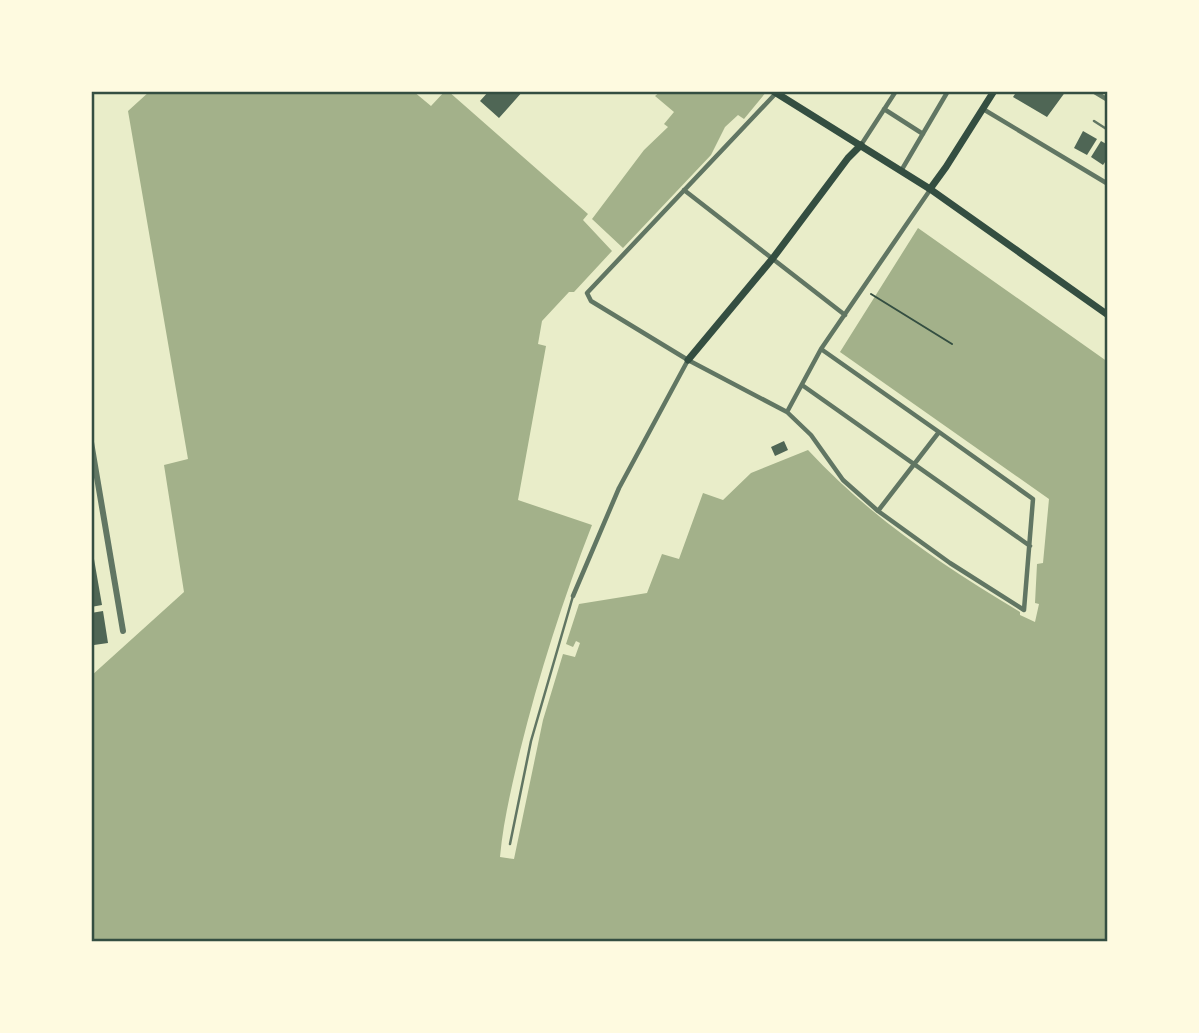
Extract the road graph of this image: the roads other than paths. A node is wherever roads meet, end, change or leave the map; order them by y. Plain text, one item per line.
1 (896, 91) edge
2 (948, 91) edge
3 (994, 91) edge
4 (1093, 91) edge
5 (776, 92) edge
6 (1108, 100) edge
7 (982, 109) junction
8 (884, 110) junction
9 (1094, 121) dead end
10 (1108, 130) edge
11 (923, 134) junction
12 (861, 145) junction
13 (901, 171) junction
14 (1108, 184) edge
15 (930, 189) junction
16 (684, 190) junction
17 (773, 258) junction
18 (1108, 315) edge
19 (845, 316) junction
20 (821, 349) junction
21 (688, 360) junction
22 (802, 385) junction
23 (787, 412) junction
24 (939, 432) junction
25 (91, 442) edge
26 (914, 464) junction
27 (878, 511) junction
28 (1031, 546) junction
29 (573, 596) joint
30 (123, 631) dead end
31 (510, 844) dead end

1 - 8 street
2 - 11 street
3 - 7 main road
4 - 6 street
5 - 12 main road
5 - 16 street
7 - 14 street
7 - 15 main road
8 - 11 street
8 - 12 street
9 - 10 lane
11 - 13 street
12 - 13 main road
12 - 17 main road
13 - 15 main road
15 - 18 main road
15 - 19 street
16 - 17 street
16 - 21 street
17 - 19 street
17 - 21 main road
19 - 20 street
20 - 22 street
20 - 24 street
21 - 23 street
21 - 29 street
22 - 23 street
22 - 26 street
23 - 27 street
24 - 26 street
24 - 28 street
25 - 30 street
26 - 27 street
26 - 28 street
27 - 28 street
29 - 31 lane

